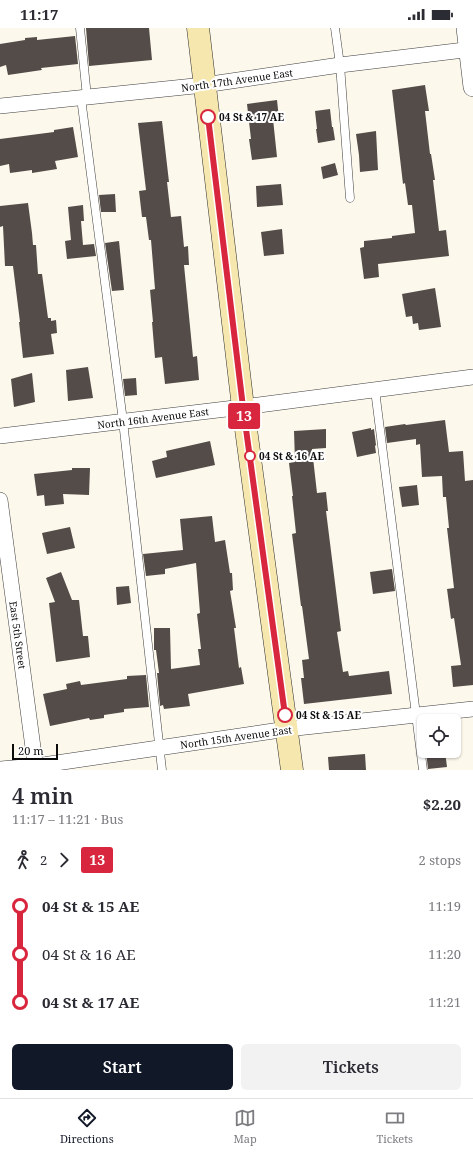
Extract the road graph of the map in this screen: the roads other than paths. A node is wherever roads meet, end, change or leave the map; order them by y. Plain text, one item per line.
1 (80, 28) edge
2 (198, 28) edge
3 (335, 28) edge
4 (466, 28) edge
5 (471, 50) edge
6 (340, 66) junction
7 (204, 85) junction
8 (473, 87) edge
9 (84, 98) junction
10 (0, 106) edge
11 (350, 198) dead end
12 (473, 377) edge
13 (375, 390) junction
14 (243, 407) junction
15 (123, 421) junction
16 (0, 436) edge
17 (0, 500) edge
18 (473, 709) edge
19 (416, 715) junction
20 (286, 729) junction
21 (160, 748) junction
22 (36, 768) edge
23 (0, 770) edge
24 (162, 770) edge
25 (292, 770) edge
26 (423, 770) edge

1 - 9 lane
2 - 7 main road
3 - 6 lane
4 - 5 street
5 - 6 street, North 17th Avenue East
5 - 8 street
6 - 7 street, North 17th Avenue East
6 - 11 lane
7 - 9 street, North 17th Avenue East
7 - 14 main road
9 - 10 street, North 17th Avenue East
9 - 15 lane
12 - 13 street, North 16th Avenue East
13 - 14 street, North 16th Avenue East
13 - 19 lane
14 - 15 street, North 16th Avenue East
14 - 20 main road
15 - 16 street, North 16th Avenue East
15 - 21 lane
17 - 22 street, East 5th Street
18 - 19 street, North 15th Avenue East
19 - 20 street, North 15th Avenue East
19 - 26 lane
20 - 21 street, North 15th Avenue East
20 - 25 main road
21 - 22 street, North 15th Avenue East
21 - 24 lane
22 - 23 street, North 15th Avenue East

